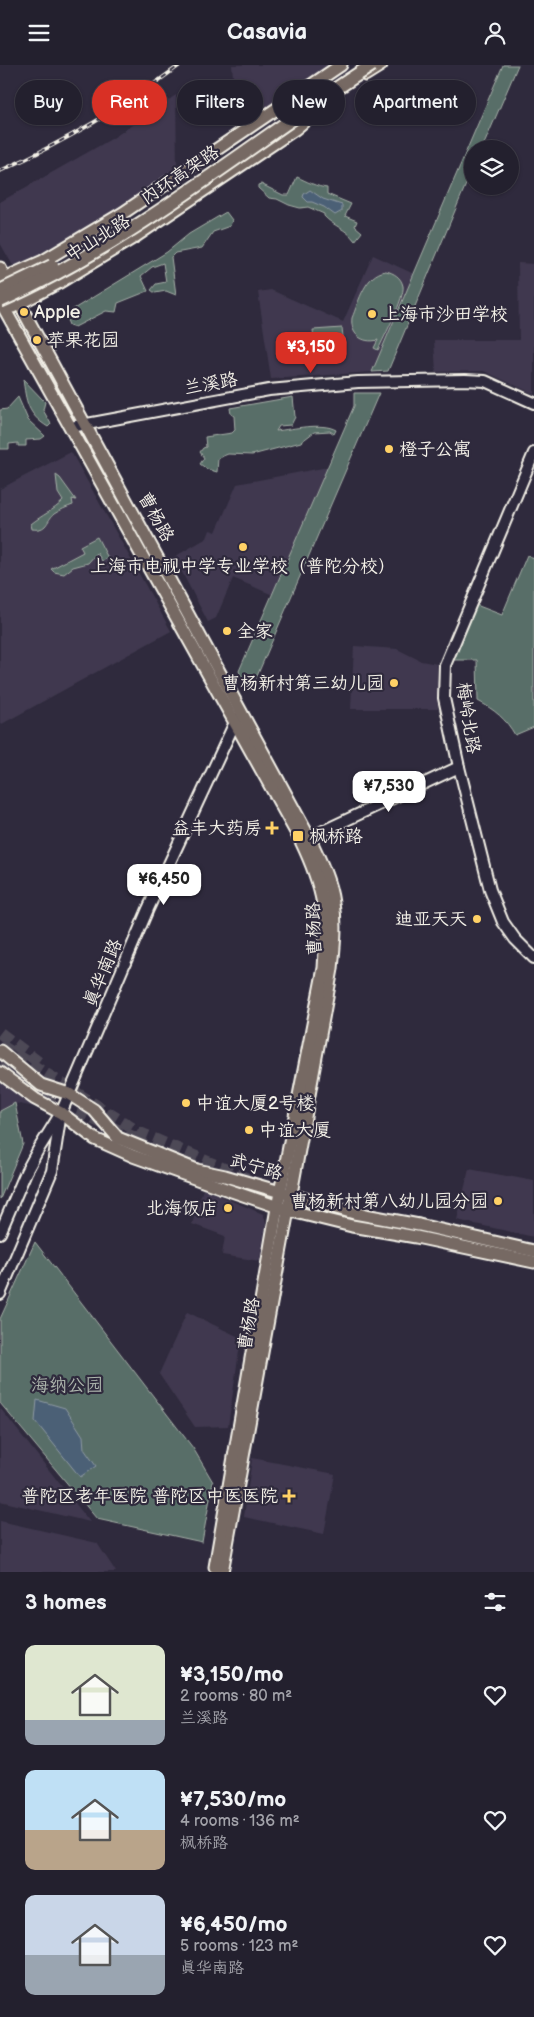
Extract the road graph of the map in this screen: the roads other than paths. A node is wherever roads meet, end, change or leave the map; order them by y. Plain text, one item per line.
1 (342, 65) edge
2 (356, 65) edge
3 (372, 65) edge
4 (381, 65) edge
5 (2, 275) edge
6 (0, 291) edge
7 (20, 303) junction
8 (1, 306) edge
9 (534, 403) edge
10 (84, 423) junction
11 (71, 427) junction
12 (534, 453) edge
13 (240, 710) junction
14 (234, 723) junction
15 (459, 767) junction
16 (305, 839) junction
17 (534, 958) edge
18 (0, 1051) edge
19 (0, 1073) edge
20 (69, 1094) junction
21 (61, 1113) junction
22 (285, 1194) junction
23 (282, 1209) junction
24 (0, 1233) edge
25 (534, 1251) edge
26 (534, 1262) edge
27 (0, 1294) edge
28 (214, 1572) edge
29 (222, 1572) edge

1 - 5 main road, 中山北路
2 - 6 highway, 内环高架路, bridge
3 - 8 highway, 内环高架路, bridge
4 - 7 main road, 中山北路
5 - 7 main road, 曹杨路
7 - 8 main road, 中山北路
7 - 10 main road, 曹杨路
8 - 11 main road, 曹杨路
9 - 10 street, 兰溪路
10 - 11 street, 兰溪路
10 - 13 main road, 曹杨路
11 - 14 main road, 曹杨路
12 - 15 street, 梅岭北路
13 - 14 street, 真华南路
13 - 16 main road, 曹杨路
14 - 16 main road, 曹杨路
14 - 20 street, 真华南路
15 - 16 street
15 - 17 street, 梅岭北路
16 - 22 main road, 曹杨路
18 - 20 main road, 武宁路
19 - 21 main road, 武宁路
20 - 21 street, 真华南路
20 - 22 main road, 武宁路
21 - 23 main road, 武宁路
21 - 24 street, 真华南路
21 - 27 street, 真华南路
22 - 23 main road, 曹杨路
22 - 25 main road, 武宁路
23 - 26 main road, 武宁路
23 - 28 main road, 曹杨路
23 - 29 main road, 曹杨路

